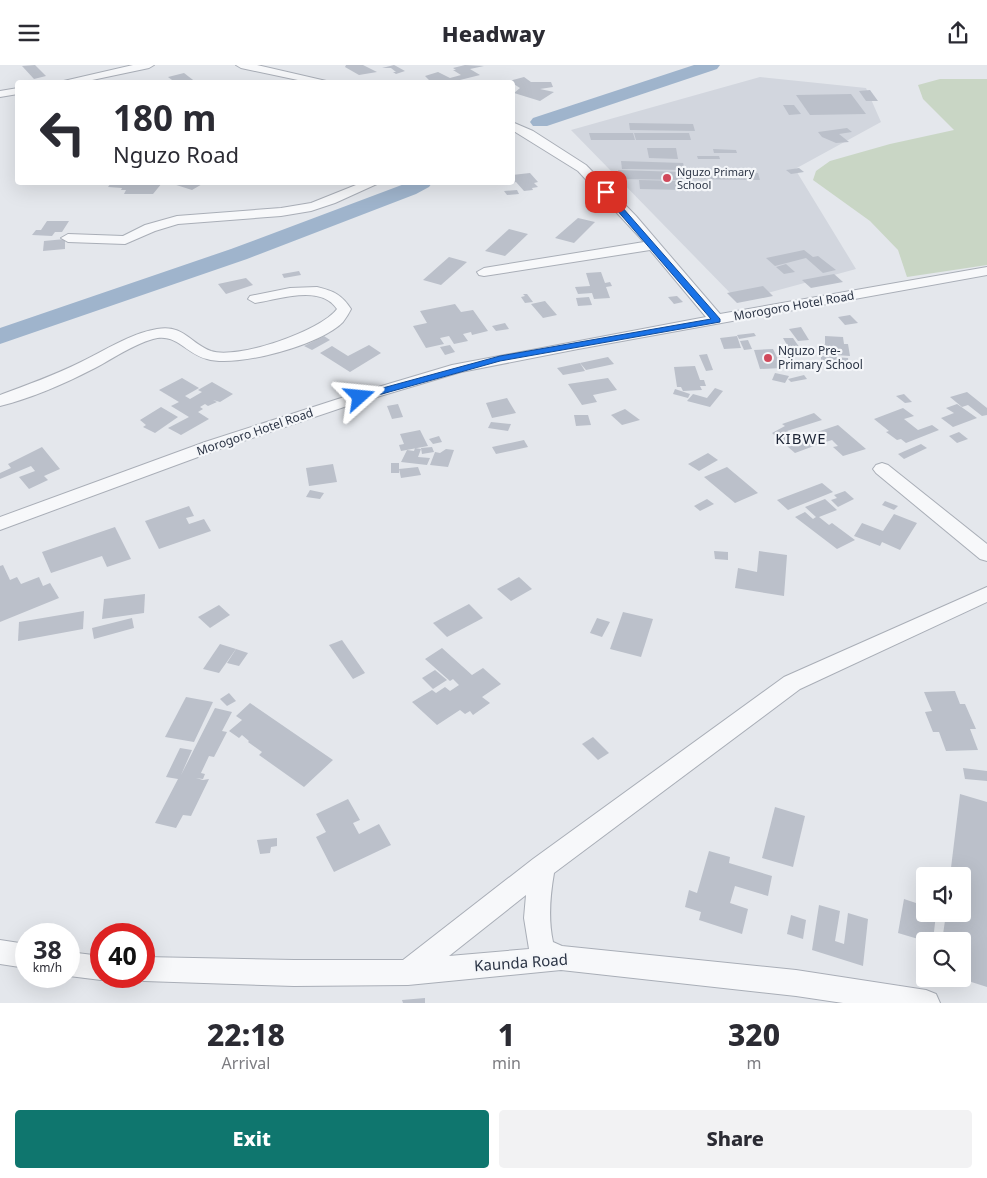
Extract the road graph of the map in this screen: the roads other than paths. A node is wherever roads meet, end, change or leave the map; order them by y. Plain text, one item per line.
1 (149, 65) edge
2 (241, 65) edge
3 (117, 71) junction
4 (129, 79) dead end
5 (74, 80) edge
6 (315, 80) edge
7 (15, 92) edge
8 (0, 94) edge
9 (515, 126) edge
10 (365, 185) edge
11 (68, 237) dead end
12 (654, 245) junction
13 (987, 271) edge
14 (484, 272) dead end
15 (255, 299) dead end
16 (717, 321) junction
17 (0, 401) edge
18 (882, 469) dead end
19 (0, 524) edge
20 (987, 554) edge
21 (982, 601) edge
22 (542, 867) junction
23 (0, 952) edge
24 (15, 954) edge
25 (561, 959) junction
26 (155, 969) edge
27 (408, 972) junction
28 (926, 1003) edge

1 - 3 street
2 - 6 street
3 - 4 street
3 - 5 street
7 - 8 street
9 - 12 street
10 - 11 street
12 - 14 street
12 - 16 street
13 - 16 street, Morogoro Hotel Road
15 - 17 street
16 - 19 street, Morogoro Hotel Road
18 - 20 street
21 - 22 street
22 - 25 street
22 - 27 street
23 - 24 street
25 - 27 street, Kaunda Road
25 - 28 street, Kaunda Road
26 - 27 street, Kaunda Road

